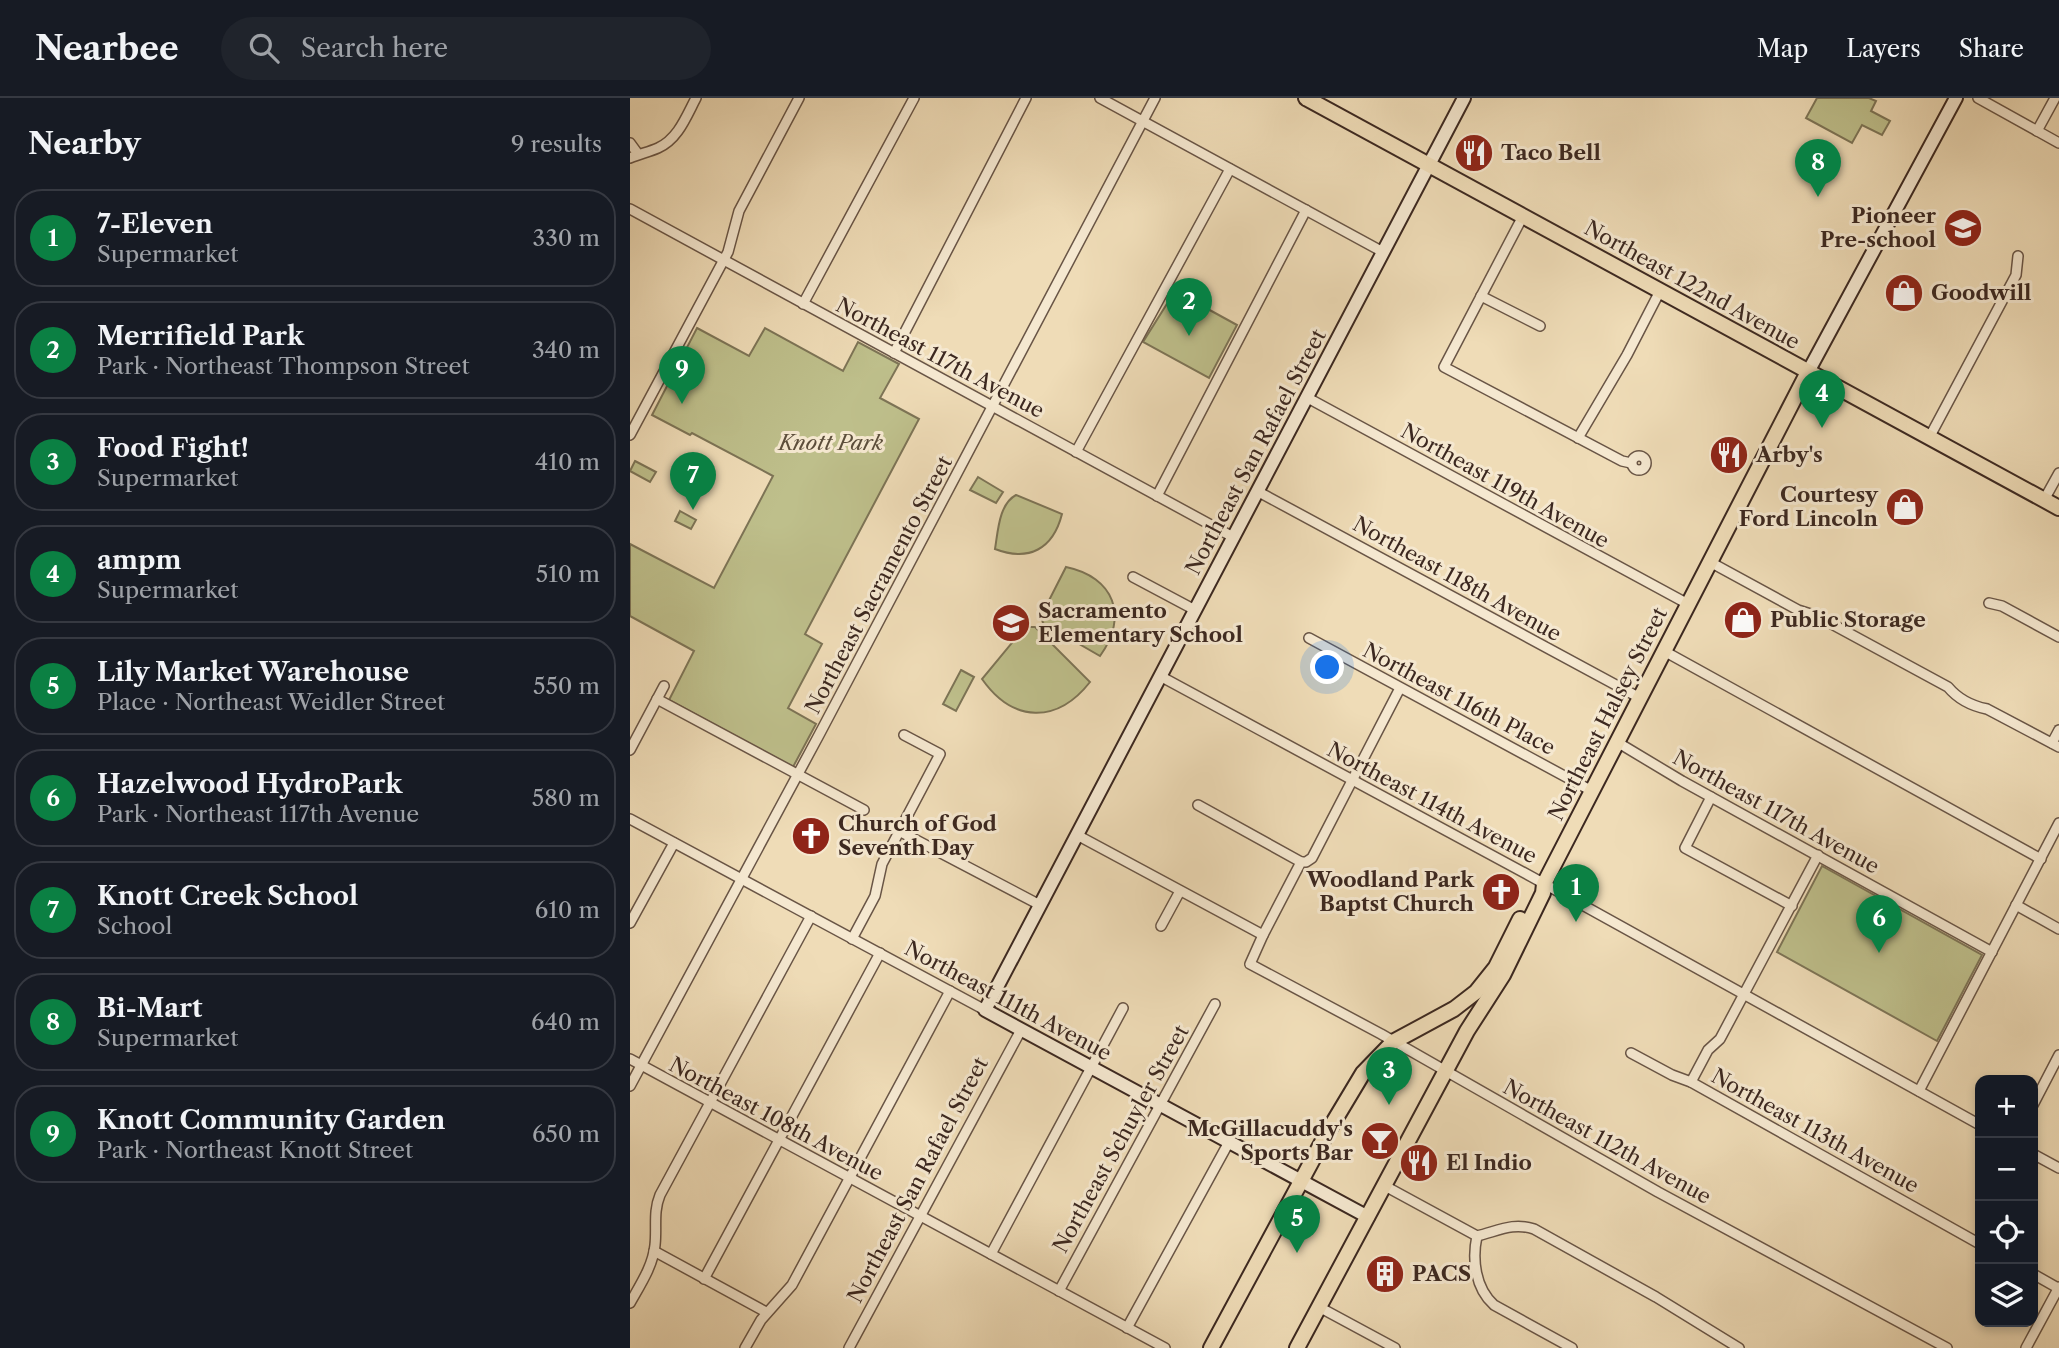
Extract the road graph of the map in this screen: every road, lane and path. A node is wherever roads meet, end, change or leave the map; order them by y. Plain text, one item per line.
1 (696, 98) edge
2 (799, 98) edge
3 (914, 98) edge
4 (1026, 98) edge
5 (1100, 98) edge
6 (1155, 98) edge
7 (1306, 98) edge
8 (1464, 98) edge
9 (1956, 98) edge
10 (1978, 98) edge
11 (2055, 98) edge
12 (1142, 121) junction
13 (2037, 131) junction
14 (630, 143) edge
15 (2059, 143) edge
16 (634, 156) edge
17 (1428, 165) junction
18 (1230, 169) junction
19 (630, 209) edge
20 (1306, 210) junction
21 (1523, 216) junction
22 (1382, 252) junction
23 (2018, 256) dead end
24 (724, 260) junction
25 (1660, 291) junction
26 (1481, 296) junction
27 (803, 304) junction
28 (1540, 326) dead end
29 (894, 353) junction
30 (1808, 372) junction
31 (1306, 397) junction
32 (993, 407) junction
33 (630, 435) edge
34 (1578, 438) junction
35 (1929, 438) junction
36 (1076, 452) junction
37 (1631, 463) dead end
38 (2059, 473) edge
39 (1257, 491) junction
40 (1157, 496) junction
41 (2044, 500) junction
42 (2059, 508) edge
43 (1233, 537) junction
44 (1710, 562) junction
45 (1133, 577) dead end
46 (1989, 603) dead end
47 (1688, 604) junction
48 (1195, 610) junction
49 (2059, 637) edge
50 (1309, 638) dead end
51 (1664, 652) junction
52 (1160, 676) junction
53 (664, 686) dead end
54 (1400, 688) junction
55 (1640, 698) junction
56 (657, 699) junction
57 (2059, 730) edge
58 (904, 735) dead end
59 (1617, 742) junction
60 (2056, 745) edge
61 (630, 750) edge
62 (798, 775) junction
63 (1352, 780) junction
64 (1592, 791) junction
65 (1712, 797) junction
66 (1198, 805) dead end
67 (864, 810) dead end
68 (630, 819) edge
69 (2059, 823) edge
70 (899, 831) junction
71 (1077, 835) junction
72 (674, 843) junction
73 (1818, 855) junction
74 (2041, 859) junction
75 (1301, 862) junction
76 (742, 879) junction
77 (1544, 884) junction
78 (1180, 891) junction
79 (1040, 905) junction
80 (2016, 905) junction
81 (1791, 906) junction
82 (811, 916) junction
83 (630, 923) edge
84 (1161, 926) dead end
85 (2059, 929) edge
86 (1262, 934) junction
87 (852, 939) junction
88 (880, 953) junction
89 (1992, 953) junction
90 (950, 992) junction
91 (1744, 994) junction
92 (1215, 1004) dead end
93 (1123, 1008) dead end
94 (985, 1010) junction
95 (1021, 1030) junction
96 (1393, 1042) junction
97 (1631, 1053) dead end
98 (2059, 1055) edge
99 (630, 1059) edge
100 (641, 1065) junction
101 (1091, 1068) junction
102 (1446, 1071) junction
103 (1691, 1082) junction
104 (630, 1086) edge
105 (1919, 1091) junction
106 (2038, 1095) edge
107 (710, 1103) junction
108 (1160, 1105) junction
109 (1975, 1122) edge
110 (779, 1140) junction
111 (1229, 1142) junction
112 (2038, 1157) edge
113 (2059, 1168) edge
114 (849, 1178) junction
115 (1301, 1181) junction
116 (1385, 1186) junction
117 (920, 1216) junction
118 (1368, 1217) junction
119 (1477, 1236) junction
120 (1975, 1241) edge
121 (654, 1251) junction
122 (990, 1254) junction
123 (2038, 1276) edge
124 (704, 1279) junction
125 (2059, 1287) edge
126 (1059, 1291) junction
127 (630, 1303) edge
128 (1319, 1307) junction
129 (766, 1312) junction
130 (1127, 1328) junction
131 (2027, 1345) edge
132 (745, 1348) edge
133 (849, 1348) edge
134 (1165, 1348) edge
135 (1211, 1348) edge
136 (1297, 1348) edge
137 (1395, 1348) edge
138 (1572, 1348) edge
139 (1740, 1348) edge
140 (1947, 1348) edge
141 (2040, 1348) edge

1 - 16 street
2 - 24 street
3 - 27 street
4 - 29 street
5 - 12 street
6 - 12 street, Northeast Sacramento Street
7 - 17 main road, Northeast 122nd Avenue
8 - 17 street, Northeast San Rafael Street
9 - 30 street, Northeast Halsey Street
10 - 13 street
11 - 13 street
12 - 18 street
12 - 32 street, Northeast Sacramento Street
13 - 15 street
14 - 16 street
17 - 21 main road, Northeast 122nd Avenue
17 - 22 street, Northeast San Rafael Street
18 - 20 street
18 - 36 street
19 - 24 street, Northeast 117th Avenue
20 - 22 street
20 - 40 street
21 - 25 main road, Northeast 122nd Avenue
21 - 26 street
22 - 31 street, Northeast San Rafael Street
23 - 35 street
24 - 27 street, Northeast 117th Avenue
24 - 33 street
25 - 30 main road, Northeast 122nd Avenue
25 - 34 street
26 - 28 street
26 - 34 street
27 - 29 street, Northeast 117th Avenue
29 - 32 street, Northeast 117th Avenue
30 - 35 main road, Northeast 122nd Avenue
30 - 44 main road, Northeast Halsey Street
31 - 39 street, Northeast San Rafael Street
31 - 47 street, Northeast 119th Avenue
32 - 36 street, Northeast 117th Avenue
32 - 62 street, Northeast Sacramento Street
34 - 37 street
35 - 41 main road, Northeast 122nd Avenue
36 - 40 street, Northeast 117th Avenue
38 - 41 street
39 - 43 street, Northeast San Rafael Street
39 - 55 street, Northeast 118th Avenue
40 - 43 street, Northeast 117th Avenue
41 - 42 main road, Northeast 122nd Avenue
43 - 48 street, Northeast San Rafael Street
44 - 47 main road, Northeast Halsey Street
44 - 60 street
45 - 48 street
46 - 49 street
47 - 51 main road, Northeast Halsey Street
48 - 52 street, Northeast San Rafael Street
50 - 54 street, Northeast 116th Place
51 - 55 main road, Northeast Halsey Street
51 - 74 street
52 - 63 street, Northeast 114th Avenue
52 - 71 street, Northeast San Rafael Street
53 - 56 street
54 - 63 street
54 - 64 street, Northeast 116th Place
55 - 59 main road, Northeast Halsey Street
56 - 61 street
56 - 62 street
57 - 60 street
58 - 70 street
59 - 64 main road, Northeast Halsey Street
59 - 65 street, Northeast 117th Avenue
62 - 67 street
62 - 76 street, Northeast Sacramento Street
63 - 75 street
63 - 77 street, Northeast 114th Avenue
64 - 77 main road, Northeast Halsey Street
65 - 73 street, Northeast 117th Avenue
65 - 81 street
66 - 75 street
68 - 72 street, Northeast 111th Avenue
69 - 74 street
70 - 79 street
70 - 87 street
71 - 78 street
71 - 79 street, Northeast San Rafael Street
72 - 76 street, Northeast 111th Avenue
72 - 83 street
73 - 81 street
73 - 89 street, Northeast 117th Avenue
74 - 80 street
75 - 86 street
76 - 82 street, Northeast 111th Avenue
76 - 100 street, Northeast Sacramento Street
77 - 91 street, Northeast 114th Avenue
77 - 96 main road
77 - 102 main road, Northeast Halsey Street
78 - 84 street
78 - 86 street
79 - 94 street, Northeast San Rafael Street
80 - 85 street
80 - 89 street
81 - 91 street
82 - 87 street, Northeast 111th Avenue
82 - 107 street
86 - 96 street, Northeast 112th Avenue
87 - 88 street, Northeast 111th Avenue
88 - 90 street, Northeast 111th Avenue
88 - 110 street
89 - 105 street
90 - 94 street, Northeast 111th Avenue
90 - 114 street
91 - 103 street
91 - 105 street, Northeast 114th Avenue
92 - 108 street, Northeast Schuyler Street
93 - 101 street
94 - 95 street, Northeast 111th Avenue
95 - 101 street, Northeast 111th Avenue
95 - 117 street, Northeast San Rafael Street
96 - 102 street, Northeast 112th Avenue
96 - 115 main road
97 - 103 street, Northeast 113th Avenue
98 - 106 street
99 - 100 street, Northeast 108th Avenue
100 - 104 street, Northeast Sacramento Street
100 - 107 street, Northeast 108th Avenue
101 - 108 street, Northeast 111th Avenue
101 - 122 street
102 - 116 main road, Northeast Halsey Street
102 - 140 street, Northeast 112th Avenue
103 - 120 street, Northeast 113th Avenue
105 - 109 street, Northeast 114th Avenue
107 - 110 street, Northeast 108th Avenue
107 - 121 street
108 - 111 street, Northeast 111th Avenue
108 - 126 street, Northeast Schuyler Street
110 - 114 street, Northeast 108th Avenue
110 - 124 street
111 - 115 street, Northeast 111th Avenue
111 - 130 street
112 - 113 street
114 - 117 street, Northeast 108th Avenue
114 - 129 street
115 - 118 street, Northeast 111th Avenue
115 - 135 main road
116 - 118 main road, Northeast Halsey Street
116 - 119 street
117 - 122 street, Northeast 108th Avenue
117 - 133 street, Northeast San Rafael Street
118 - 128 main road, Northeast Halsey Street
119 - 138 street
119 - 139 street
121 - 124 street
121 - 127 street
122 - 126 street, Northeast 108th Avenue
123 - 125 street
124 - 129 street
125 - 131 street
126 - 130 street, Northeast 108th Avenue
128 - 136 main road, Northeast Halsey Street
128 - 137 street
129 - 132 street
130 - 134 street, Northeast 108th Avenue
131 - 141 street

